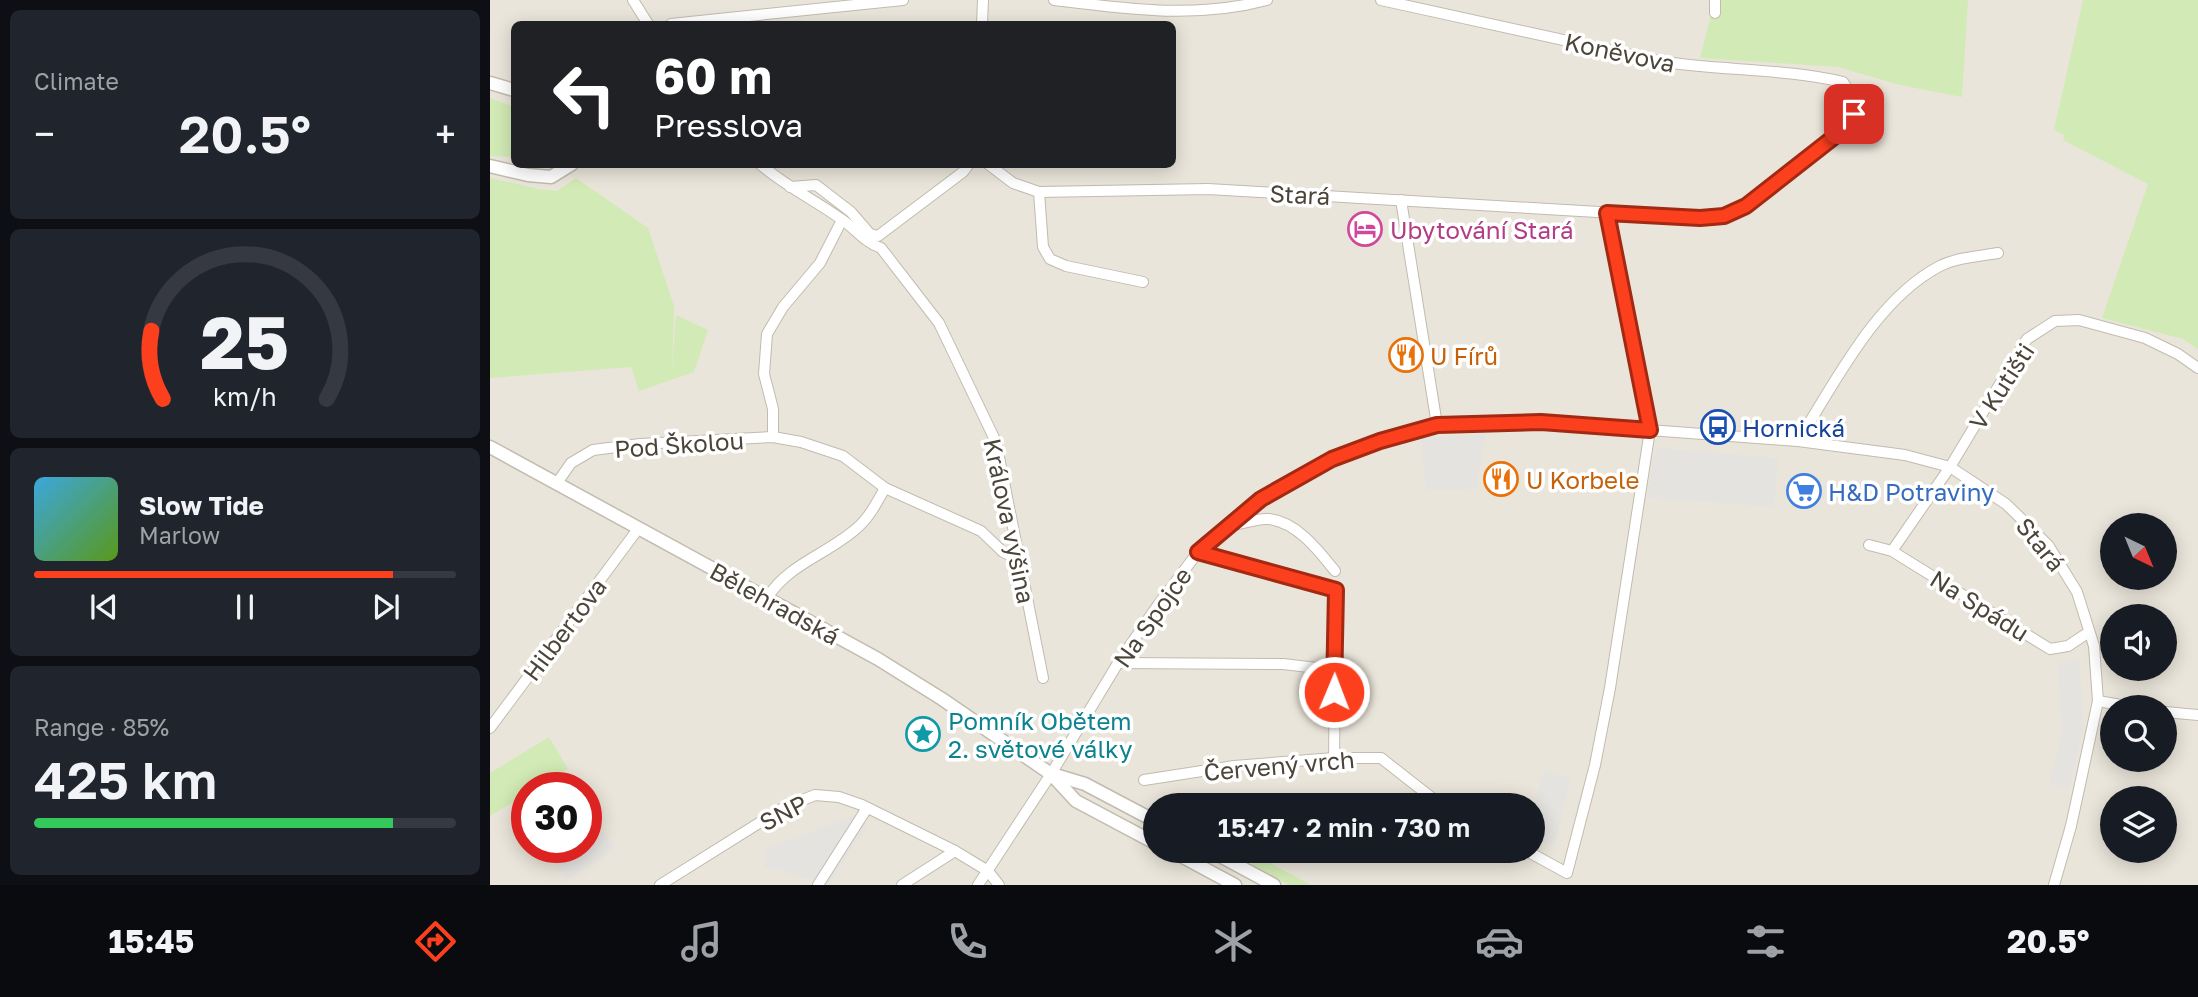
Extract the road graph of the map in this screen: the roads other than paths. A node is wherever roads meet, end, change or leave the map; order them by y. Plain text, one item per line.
1 (634, 0) edge
2 (903, 0) edge
3 (983, 0) edge
4 (1054, 0) edge
5 (1268, 0) edge
6 (1381, 0) edge
7 (1715, 0) edge
8 (1715, 13) dead end
9 (646, 21) edge
10 (700, 21) edge
11 (982, 21) edge
12 (490, 83) edge
13 (511, 89) edge
14 (1854, 97) joint
15 (490, 166) edge
16 (566, 168) edge
17 (765, 168) edge
18 (966, 168) edge
19 (993, 168) edge
20 (790, 187) junction
21 (1039, 192) junction
22 (1401, 200) junction
23 (1607, 213) junction
24 (842, 220) junction
25 (1998, 253) dead end
26 (1143, 282) dead end
27 (2198, 368) edge
28 (1437, 425) junction
29 (1650, 430) junction
30 (773, 437) junction
31 (1798, 441) junction
32 (490, 447) edge
33 (1950, 467) junction
34 (557, 483) junction
35 (885, 488) junction
36 (1229, 526) junction
37 (638, 529) junction
38 (1869, 545) dead end
39 (1892, 551) junction
40 (1198, 552) junction
41 (1019, 560) junction
42 (1335, 571) dead end
43 (767, 598) junction
44 (2089, 632) junction
45 (1118, 663) junction
46 (1334, 670) junction
47 (1043, 678) dead end
48 (2098, 701) joint
49 (2177, 713) edge
50 (2198, 715) edge
51 (490, 728) edge
52 (1334, 758) junction
53 (1051, 774) junction
54 (1144, 780) dead end
55 (1426, 793) edge
56 (867, 808) junction
57 (1143, 815) edge
58 (1143, 837) edge
59 (955, 851) junction
60 (1545, 861) edge
61 (1194, 863) edge
62 (1233, 863) edge
63 (988, 871) junction
64 (660, 885) edge
65 (818, 885) edge
66 (902, 885) edge
67 (978, 885) edge
68 (999, 885) edge
69 (1235, 885) edge
70 (1274, 885) edge
71 (2054, 885) edge

1 - 9 street
2 - 10 street
3 - 11 street
4 - 5 street
6 - 14 street, Koněvova
7 - 8 street
12 - 13 street
14 - 23 street, Stará
15 - 16 street
17 - 20 street, Králova výšina
18 - 20 street
19 - 21 street, Stará
20 - 24 street, Králova výšina
21 - 22 street, Stará
21 - 26 street
22 - 23 street, Stará
22 - 28 street
23 - 29 street
24 - 30 street, Pod Školou
24 - 41 street, Králova výšina
25 - 31 street
27 - 33 street, V Kutišti
28 - 29 street, Stará
28 - 36 street, Na Spojce
29 - 31 street, Stará
29 - 60 street
30 - 34 street, Pod Školou
30 - 35 street, Pod Školou
31 - 33 street, Stará
32 - 34 street, Bělehradská
33 - 39 street, V Kutišti
33 - 44 street, Stará
34 - 37 street, Bělehradská
35 - 41 street, Pod Školou
35 - 43 street
36 - 40 street, Na Spojce
36 - 42 street
37 - 43 street, Bělehradská
37 - 51 street, Hilbertova
38 - 39 street, Na Spádu
39 - 44 street, Na Spádu
40 - 45 street, Na Spojce
40 - 46 street
41 - 47 street, Králova výšina
43 - 53 street, Bělehradská
44 - 48 street, Stará
45 - 46 street
45 - 53 street, Na Spojce
46 - 52 street
48 - 71 street, Stará
49 - 50 street
52 - 54 street, Červený vrch
52 - 55 street, Červený vrch
53 - 57 street, Bělehradská
53 - 58 street, Bělehradská
53 - 63 street, Na Spojce
56 - 59 street, SNP
56 - 64 street, SNP
56 - 65 street
59 - 63 street, SNP
59 - 66 street
61 - 69 street
62 - 70 street
63 - 67 street, Na Spojce
63 - 68 street

